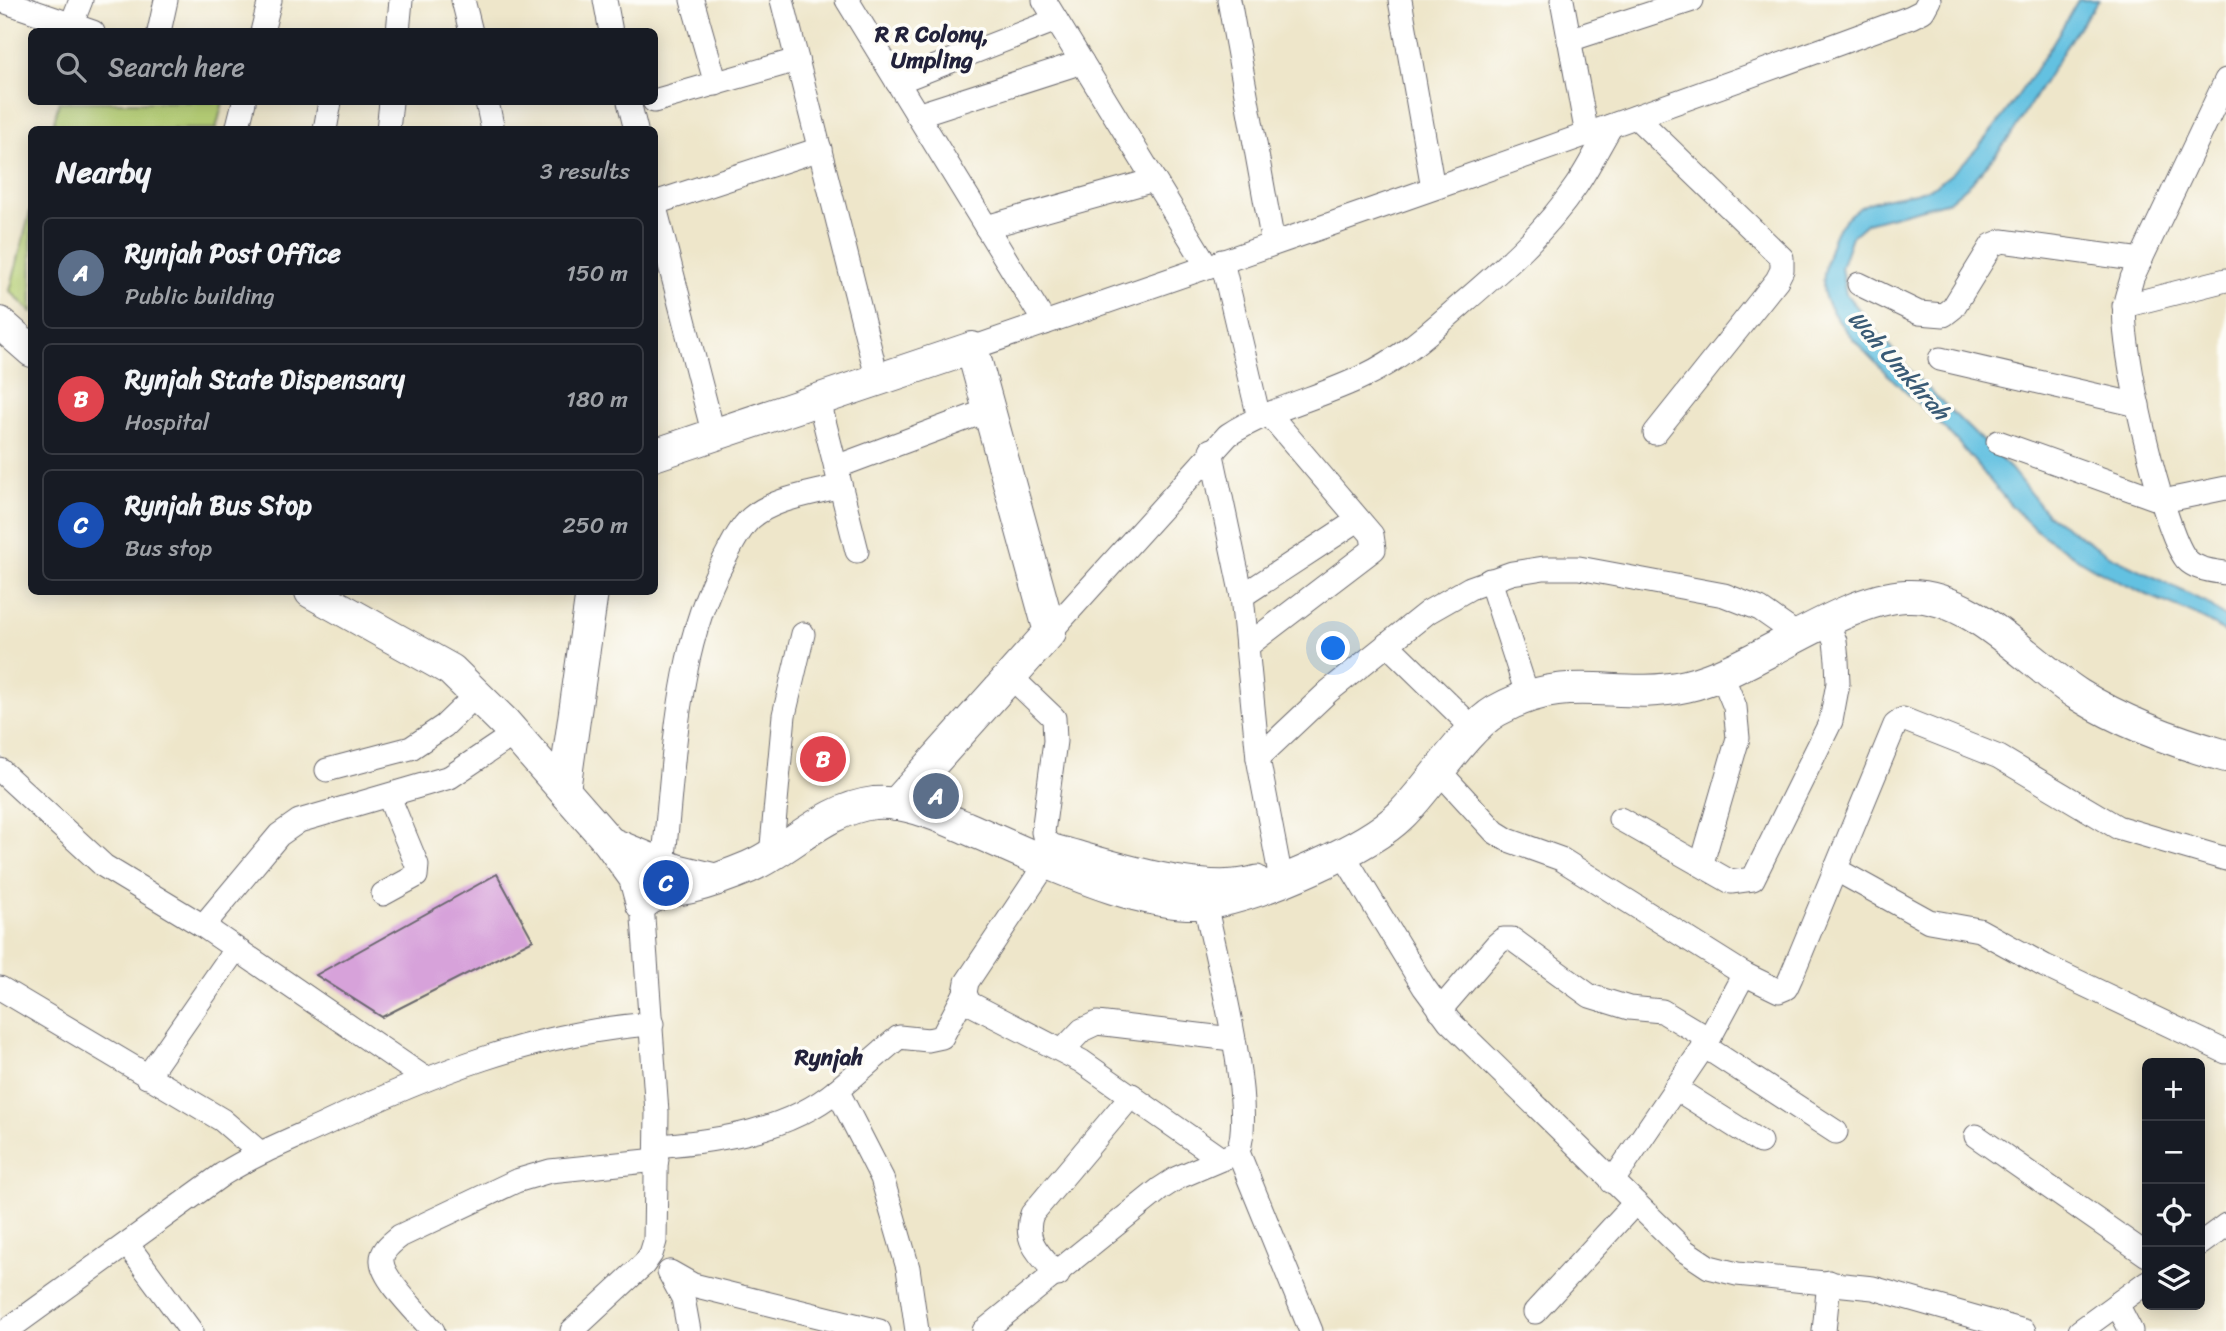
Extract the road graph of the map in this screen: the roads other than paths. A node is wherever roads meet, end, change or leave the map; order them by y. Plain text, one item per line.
1 (0, 0) edge
2 (81, 0) edge
3 (166, 0) edge
4 (270, 0) edge
5 (401, 0) edge
6 (463, 0) edge
7 (605, 0) edge
8 (692, 0) edge
9 (782, 0) edge
10 (846, 0) edge
11 (1044, 0) edge
12 (1229, 0) edge
13 (1400, 0) edge
14 (1562, 0) edge
15 (1692, 0) edge
16 (1928, 0) edge
17 (1056, 20) junction
18 (82, 27) edge
19 (160, 28) edge
20 (263, 28) edge
21 (398, 28) edge
22 (470, 28) edge
23 (610, 28) edge
24 (1569, 40) junction
25 (797, 60) junction
26 (1082, 62) junction
27 (2226, 80) edge
28 (897, 82) junction
29 (716, 84) junction
30 (658, 100) edge
31 (243, 105) edge
32 (330, 105) edge
33 (391, 105) edge
34 (487, 105) edge
35 (917, 115) junction
36 (1636, 117) junction
37 (238, 126) edge
38 (327, 126) edge
39 (388, 126) edge
40 (492, 126) edge
41 (1611, 126) junction
42 (1587, 135) junction
43 (820, 149) junction
44 (1153, 180) junction
45 (1433, 188) junction
46 (658, 202) edge
47 (658, 219) edge
48 (986, 227) junction
49 (1273, 243) junction
50 (2141, 260) junction
51 (1214, 263) junction
52 (2226, 279) edge
53 (1859, 284) dead end
54 (2124, 306) junction
55 (0, 323) edge
56 (1045, 323) junction
57 (28, 348) edge
58 (972, 348) junction
59 (1940, 359) dead end
60 (878, 381) junction
61 (819, 401) junction
62 (2138, 405) junction
63 (989, 410) junction
64 (1264, 416) junction
65 (1655, 433) dead end
66 (714, 436) junction
67 (1998, 442) dead end
68 (1211, 450) junction
69 (658, 454) edge
70 (838, 476) junction
71 (2226, 488) edge
72 (2163, 501) junction
73 (1358, 520) junction
74 (857, 551) dead end
75 (2226, 573) edge
76 (1490, 580) junction
77 (317, 595) edge
78 (592, 595) edge
79 (1242, 596) junction
80 (1814, 630) junction
81 (1050, 632) junction
82 (803, 634) dead end
83 (1387, 644) junction
84 (1247, 646) junction
85 (1721, 673) junction
86 (1010, 676) junction
87 (476, 695) junction
88 (1528, 697) junction
89 (1475, 730) junction
90 (514, 734) junction
91 (2226, 756) edge
92 (1258, 758) junction
93 (0, 770) edge
94 (327, 770) dead end
95 (1440, 772) junction
96 (564, 790) junction
97 (389, 797) junction
98 (896, 804) junction
99 (1620, 820) dead end
100 (609, 842) junction
101 (1343, 853) junction
102 (771, 856) junction
103 (2226, 859) edge
104 (1047, 862) junction
105 (1702, 863) junction
106 (663, 865) junction
107 (1835, 869) junction
108 (1280, 875) junction
109 (718, 880) junction
110 (383, 894) dead end
111 (1205, 903) junction
112 (642, 904) junction
113 (203, 926) junction
114 (235, 950) junction
115 (1744, 974) junction
116 (0, 988) edge
117 (965, 993) junction
118 (1440, 1010) junction
119 (652, 1024) junction
120 (1232, 1040) junction
121 (1706, 1042) junction
122 (1063, 1050) junction
123 (2226, 1052) edge
124 (147, 1077) junction
125 (426, 1079) junction
126 (1675, 1088) junction
127 (837, 1090) junction
128 (1132, 1095) junction
129 (1836, 1132) dead end
130 (1976, 1136) dead end
131 (1760, 1142) dead end
132 (259, 1152) junction
133 (657, 1153) junction
134 (1229, 1156) junction
135 (1612, 1182) junction
136 (1635, 1203) junction
137 (2226, 1225) edge
138 (2205, 1240) edge
139 (127, 1244) junction
140 (2142, 1252) edge
141 (649, 1258) junction
142 (670, 1272) junction
143 (1058, 1275) junction
144 (1829, 1282) junction
145 (2142, 1286) edge
146 (2117, 1304) junction
147 (1535, 1312) dead end
148 (1309, 1327) edge
149 (1997, 1327) edge
150 (6, 1331) edge
151 (191, 1331) edge
152 (433, 1331) edge
153 (572, 1331) edge
154 (689, 1331) edge
155 (878, 1331) edge
156 (917, 1331) edge
157 (984, 1331) edge
158 (1824, 1331) edge
159 (2024, 1331) edge
160 (2080, 1331) edge
161 (2132, 1331) edge

1 - 18 street
2 - 18 street
3 - 19 street
4 - 20 street
5 - 21 street
6 - 22 street
7 - 23 street
8 - 29 street
9 - 25 street
10 - 28 street
11 - 17 street
12 - 49 street
13 - 45 street
14 - 24 street
15 - 24 street
16 - 36 street
17 - 26 street
17 - 28 street
24 - 42 street
25 - 29 street
25 - 43 street
26 - 35 street
26 - 44 street
27 - 50 street
28 - 35 street
29 - 30 street
31 - 37 street
32 - 38 street
33 - 39 street
34 - 40 street
35 - 48 street
36 - 41 street
36 - 65 street
41 - 42 street
41 - 64 street
42 - 45 street
43 - 46 street
43 - 60 street
44 - 48 street
44 - 51 street
45 - 49 street
47 - 66 street
48 - 56 street
49 - 51 street
50 - 53 street
50 - 54 street
51 - 56 street
51 - 64 street
52 - 54 street
54 - 62 street
55 - 57 street
56 - 58 street
58 - 60 street
58 - 63 street
59 - 62 street
60 - 61 street
61 - 66 street
61 - 70 street
62 - 72 street
63 - 70 street
63 - 81 street
64 - 68 street
64 - 73 street
66 - 69 street
67 - 72 street
68 - 79 street
68 - 81 street
70 - 74 street
70 - 106 street
71 - 72 street
72 - 75 street
73 - 79 street
73 - 84 street
76 - 80 street
76 - 83 street
76 - 88 street
77 - 87 street
78 - 96 street
79 - 84 street
80 - 85 street
80 - 91 street
80 - 105 street
81 - 86 street
82 - 102 street
83 - 89 street
83 - 92 street
84 - 92 street
85 - 88 street
85 - 105 street
86 - 98 street
86 - 108 street
87 - 90 street
87 - 94 street
88 - 89 street
89 - 95 street
90 - 96 street
90 - 97 street
92 - 108 street
93 - 113 street
95 - 101 street
95 - 115 street
96 - 100 street
97 - 110 street
97 - 113 street
98 - 102 street
98 - 104 street
99 - 105 street
100 - 106 street
100 - 112 street
101 - 108 street
101 - 118 street
102 - 109 street
103 - 107 street
104 - 111 street
104 - 117 street
106 - 109 street
107 - 115 street
107 - 123 street
108 - 111 street
109 - 112 street
111 - 120 street
112 - 119 street
113 - 114 street
114 - 124 street
114 - 125 street
115 - 121 street
116 - 124 street
117 - 122 street
117 - 127 street
118 - 121 street
118 - 135 street
119 - 125 street
119 - 133 street
120 - 122 street
120 - 134 street
121 - 126 street
121 - 129 street
122 - 128 street
124 - 132 street
125 - 132 street
126 - 131 street
126 - 135 street
127 - 133 street
127 - 156 street
128 - 134 street
128 - 143 street
130 - 140 street
132 - 139 street
133 - 141 street
133 - 152 street
134 - 143 street
134 - 148 street
135 - 136 street
136 - 144 street
136 - 147 street
137 - 138 street
139 - 150 street
139 - 151 street
141 - 142 street
141 - 153 street
142 - 154 street
142 - 155 street
143 - 157 street
144 - 149 street
144 - 158 street
145 - 146 street
146 - 160 street
146 - 161 street
149 - 159 street

